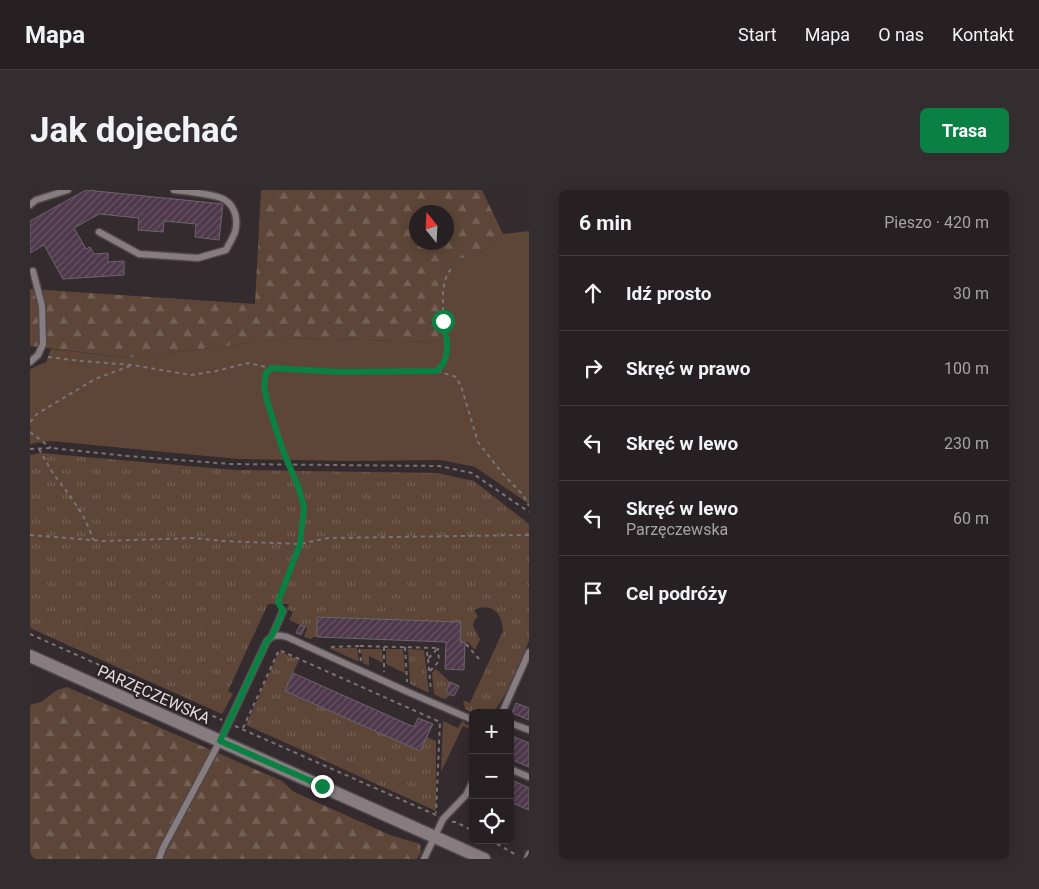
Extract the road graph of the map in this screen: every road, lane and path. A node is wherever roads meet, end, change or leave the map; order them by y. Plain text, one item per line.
1 (68, 190) edge
2 (174, 190) edge
3 (30, 205) edge
4 (99, 232) dead end
5 (452, 268) dead end
6 (33, 270) dead end
7 (30, 354) edge
8 (38, 355) junction
9 (30, 362) edge
10 (132, 365) junction
11 (271, 368) junction
12 (437, 371) junction
13 (30, 422) edge
14 (30, 432) edge
15 (51, 448) junction
16 (30, 449) edge
17 (39, 449) junction
18 (289, 465) junction
19 (529, 506) edge
20 (529, 512) edge
21 (529, 534) edge
22 (30, 535) edge
23 (93, 540) junction
24 (300, 544) junction
25 (283, 611) joint
26 (30, 634) edge
27 (272, 636) junction
28 (466, 644) dead end
29 (359, 646) junction
30 (308, 647) junction
31 (405, 647) junction
32 (426, 647) junction
33 (438, 648) junction
34 (529, 652) edge
35 (30, 656) edge
36 (428, 659) junction
37 (479, 659) dead end
38 (362, 671) junction
39 (429, 672) junction
40 (408, 692) junction
41 (432, 703) junction
42 (402, 706) junction
43 (504, 709) edge
44 (427, 717) junction
45 (469, 718) edge
46 (222, 720) dead end
47 (514, 724) edge
48 (235, 726) dead end
49 (242, 729) junction
50 (529, 730) edge
51 (220, 741) junction
52 (514, 771) edge
53 (529, 777) edge
54 (469, 789) edge
55 (449, 821) dead end
56 (469, 829) edge
57 (434, 836) junction
58 (497, 844) edge
59 (529, 854) edge
60 (519, 856) dead end
61 (159, 859) edge
62 (424, 859) edge
63 (484, 859) edge
64 (527, 859) edge

1 - 3 lane
2 - 4 lane
5 - 12 path
6 - 8 lane
7 - 8 lane
8 - 9 lane
8 - 10 path
10 - 11 path
10 - 13 path
11 - 12 path
11 - 18 path
12 - 19 path
14 - 15 path
15 - 17 path
15 - 18 path
16 - 17 path
17 - 23 path
18 - 20 path
18 - 24 path
21 - 24 path
22 - 23 path
23 - 24 path
24 - 25 path
25 - 27 lane
26 - 46 path
27 - 30 lane
27 - 51 lane
28 - 37 path
29 - 30 path
29 - 31 path
29 - 38 path
30 - 38 lane
31 - 32 path
31 - 40 path
32 - 33 path
32 - 36 path
33 - 36 path
33 - 39 path
34 - 43 lane
35 - 51 street, PARZĘCZEWSKA
36 - 39 path
38 - 40 lane
39 - 41 path
40 - 41 lane
40 - 42 path
41 - 44 path
41 - 45 lane
42 - 44 path
42 - 49 path
44 - 49 path
47 - 50 lane
48 - 49 path
51 - 57 street, PARZĘCZEWSKA
51 - 61 lane
52 - 53 lane
54 - 57 lane
55 - 56 path
57 - 62 lane
57 - 63 street, PARZĘCZEWSKA
58 - 60 path
59 - 64 lane

